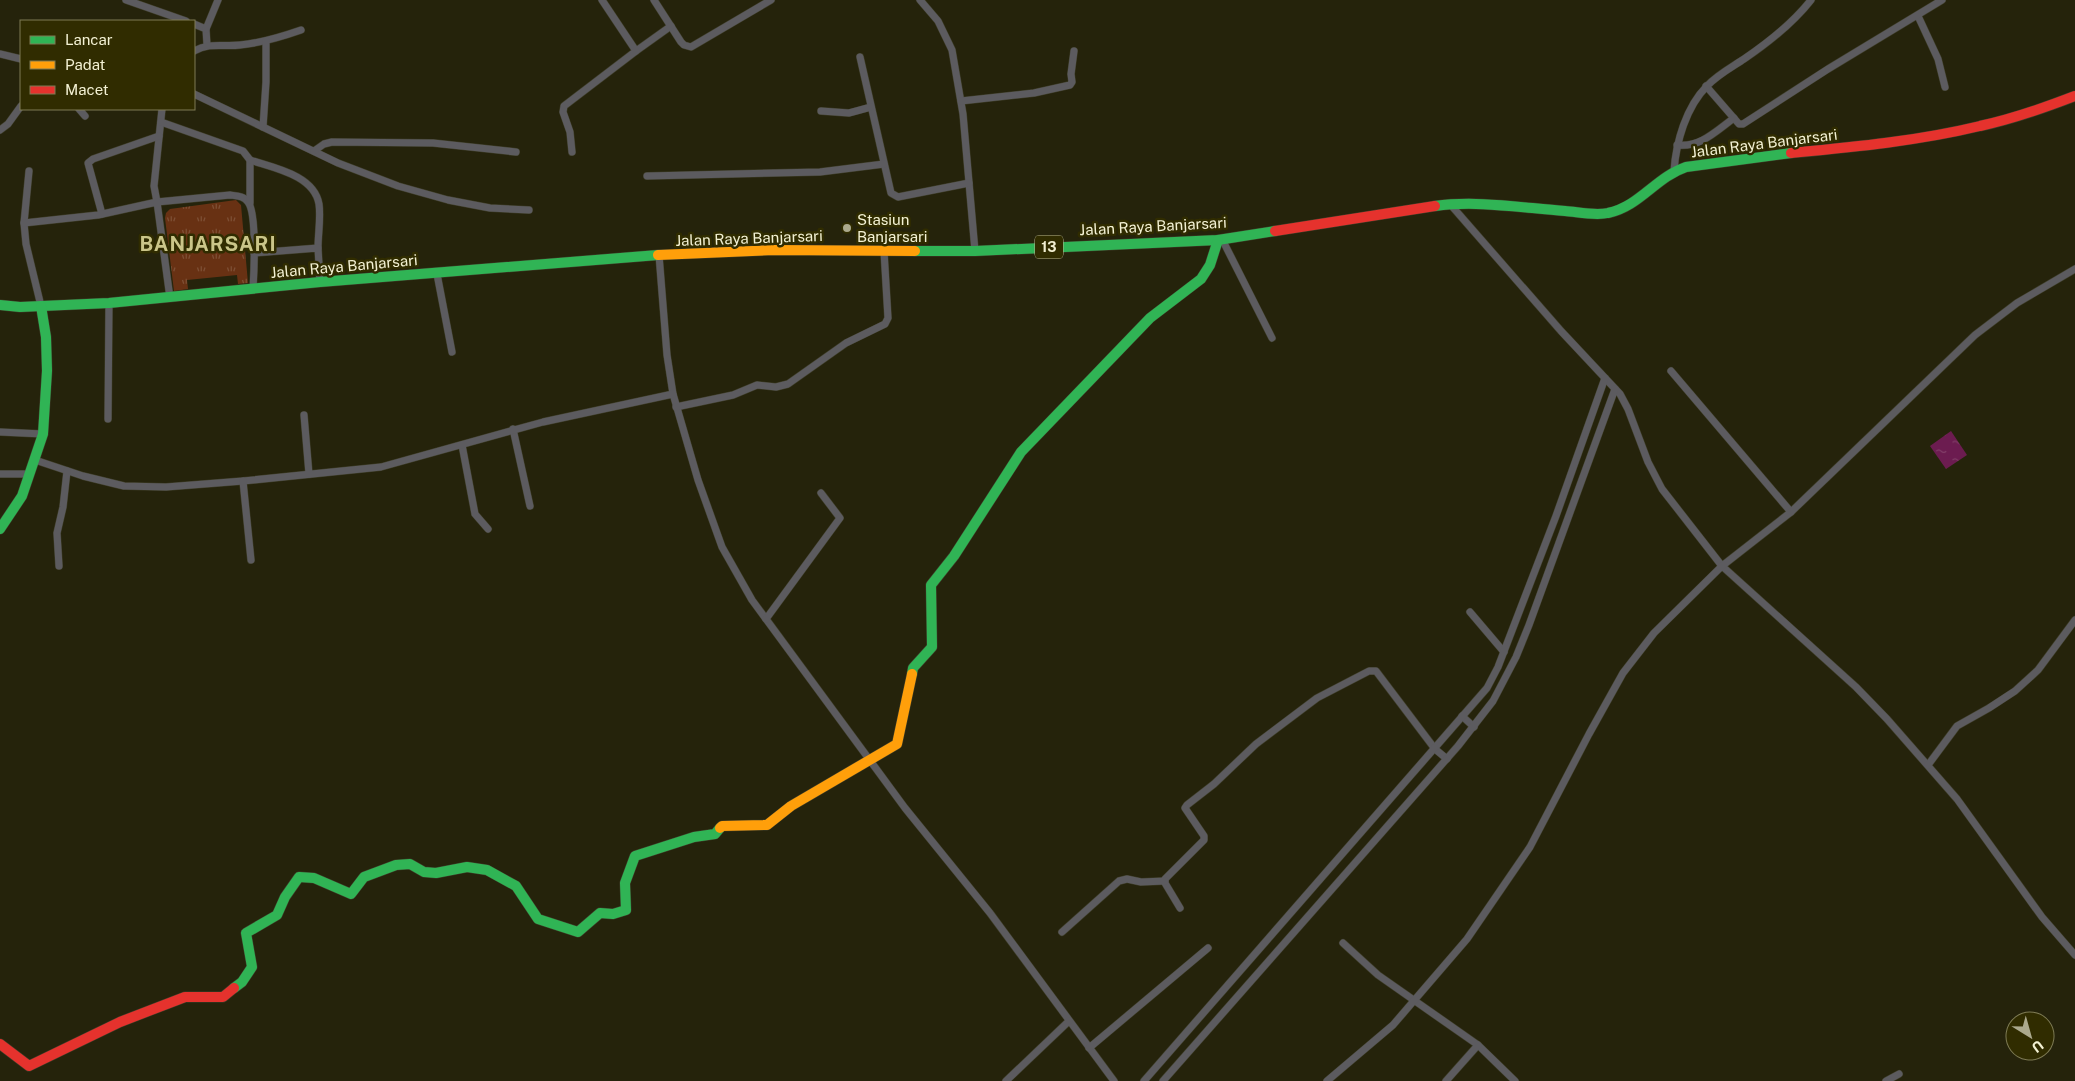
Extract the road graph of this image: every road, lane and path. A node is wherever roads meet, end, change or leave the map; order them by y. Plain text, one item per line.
1 (126, 0) edge
2 (218, 0) edge
3 (602, 0) edge
4 (654, 0) edge
5 (771, 0) edge
6 (920, 0) edge
7 (1811, 0) edge
8 (1942, 0) edge
9 (1918, 16) junction
10 (183, 20) edge
11 (195, 24) edge
12 (671, 26) junction
13 (206, 29) junction
14 (301, 30) dead end
15 (266, 41) junction
16 (207, 45) junction
17 (195, 50) edge
18 (636, 51) junction
19 (1074, 51) dead end
20 (0, 54) edge
21 (860, 57) dead end
22 (20, 59) edge
23 (1706, 86) junction
24 (1946, 87) dead end
25 (195, 94) edge
26 (2075, 96) edge
27 (961, 101) junction
28 (20, 107) edge
29 (871, 107) junction
30 (80, 110) edge
31 (162, 110) edge
32 (821, 111) dead end
33 (85, 116) dead end
34 (1736, 121) junction
35 (161, 122) junction
36 (263, 127) junction
37 (0, 130) edge
38 (159, 136) junction
39 (1676, 145) junction
40 (314, 151) junction
41 (516, 152) dead end
42 (572, 152) dead end
43 (250, 160) junction
44 (884, 165) junction
45 (29, 171) dead end
46 (1674, 171) junction
47 (647, 176) dead end
48 (969, 183) junction
49 (157, 202) junction
50 (250, 204) junction
51 (1450, 204) junction
52 (529, 210) dead end
53 (102, 214) junction
54 (24, 223) junction
55 (1220, 239) junction
56 (318, 248) junction
57 (884, 250) junction
58 (976, 251) junction
59 (254, 253) junction
60 (659, 256) junction
61 (2075, 269) edge
62 (437, 274) junction
63 (320, 282) junction
64 (253, 289) junction
65 (170, 298) junction
66 (109, 303) junction
67 (0, 305) edge
68 (41, 306) junction
69 (1272, 338) dead end
70 (452, 352) dead end
71 (1671, 371) dead end
72 (1610, 384) junction
73 (673, 394) junction
74 (676, 407) junction
75 (304, 415) dead end
76 (108, 419) dead end
77 (512, 429) junction
78 (0, 432) edge
79 (43, 434) junction
80 (462, 445) junction
81 (35, 460) junction
82 (67, 471) junction
83 (0, 474) edge
84 (28, 474) junction
85 (310, 474) junction
86 (243, 481) junction
87 (821, 493) dead end
88 (530, 506) dead end
89 (1791, 512) junction
90 (0, 529) edge
91 (488, 529) dead end
92 (252, 560) dead end
93 (59, 566) dead end
94 (1722, 566) junction
95 (1536, 584) junction
96 (1470, 612) dead end
97 (766, 619) junction
98 (2075, 620) edge
99 (1504, 652) junction
100 (1503, 670) junction
101 (1468, 722) junction
102 (1441, 754) junction
103 (870, 760) junction
104 (1928, 765) junction
105 (1387, 815) junction
106 (1165, 881) junction
107 (1305, 907) junction
108 (1180, 908) dead end
109 (1062, 932) dead end
110 (1343, 944) dead end
111 (1208, 948) dead end
112 (2075, 955) edge
113 (1414, 1002) junction
114 (1216, 1009) junction
115 (1069, 1021) junction
116 (0, 1044) edge
117 (1478, 1045) junction
118 (1089, 1048) junction
119 (1899, 1074) dead end
120 (1006, 1081) edge
121 (1114, 1081) edge
122 (1144, 1081) edge
123 (1163, 1081) edge
124 (1327, 1081) edge
125 (1446, 1081) edge
126 (1515, 1081) edge
127 (1886, 1081) edge

1 - 10 street
2 - 13 street
3 - 18 street
4 - 12 street
5 - 12 street
6 - 27 street
7 - 23 street
8 - 9 street
9 - 24 street
9 - 34 street
11 - 13 street
12 - 18 street
13 - 16 street
14 - 15 street
15 - 16 street
15 - 36 street
16 - 17 street
18 - 42 street
19 - 27 street
20 - 22 street
21 - 29 street
23 - 34 street
23 - 39 street
25 - 36 street
26 - 46 main road, Jalan Raya Banjarsari / 13
27 - 48 street
28 - 37 street
29 - 32 street
29 - 44 street
30 - 33 street
31 - 35 street
34 - 39 street
35 - 38 street
35 - 43 street
36 - 40 street
38 - 49 street
38 - 53 street
39 - 46 street
40 - 41 street
40 - 52 street
43 - 50 street
43 - 56 street
44 - 47 street
44 - 48 street
45 - 54 street
46 - 51 main road, Jalan Raya Banjarsari / 13
48 - 58 street
49 - 50 street
49 - 53 street
49 - 65 street
50 - 59 street
51 - 55 main road, Jalan Raya Banjarsari / 13
51 - 72 street
53 - 54 street
54 - 68 street
55 - 58 main road, Jalan Raya Banjarsari / 13
55 - 69 street
55 - 103 main road
56 - 59 street
56 - 63 street
57 - 58 main road, Jalan Raya Banjarsari / 13
57 - 60 main road, Jalan Raya Banjarsari / 13
57 - 74 street
59 - 64 street
60 - 62 main road, Jalan Raya Banjarsari / 13
60 - 73 street
61 - 89 street
62 - 63 main road, Jalan Raya Banjarsari / 13
62 - 70 street
63 - 64 main road, Jalan Raya Banjarsari / 13
64 - 65 main road, Jalan Raya Banjarsari / 13
65 - 66 main road, Jalan Raya Banjarsari / 13
66 - 68 main road, Jalan Raya Banjarsari / 13
66 - 76 street
67 - 68 main road, Jalan Raya Banjarsari / 13
68 - 79 main road
71 - 89 street
72 - 94 street
72 - 95 street
72 - 95 street
73 - 74 street
73 - 77 street
74 - 97 street
75 - 85 street
77 - 80 street
77 - 88 street
78 - 79 street
79 - 81 main road
80 - 85 street
80 - 91 street
81 - 82 street
81 - 84 main road
82 - 86 street
82 - 93 street
83 - 84 street
84 - 90 main road
85 - 86 street
86 - 92 street
87 - 97 street
89 - 94 street
94 - 104 street
94 - 113 street
95 - 99 street
95 - 100 street
96 - 99 street
97 - 103 street
98 - 104 street
99 - 100 street
100 - 101 street
100 - 101 street
101 - 102 street
101 - 102 street
102 - 105 street
102 - 105 street
102 - 106 street
103 - 115 street
103 - 116 main road
104 - 112 street
105 - 107 street
105 - 107 street
106 - 108 street
106 - 109 street
107 - 114 street
107 - 114 street
110 - 113 street
111 - 118 street
113 - 117 street
113 - 124 street
114 - 122 street
114 - 123 street
115 - 118 street
115 - 120 street
117 - 125 street
117 - 126 street
118 - 121 street
119 - 127 street

